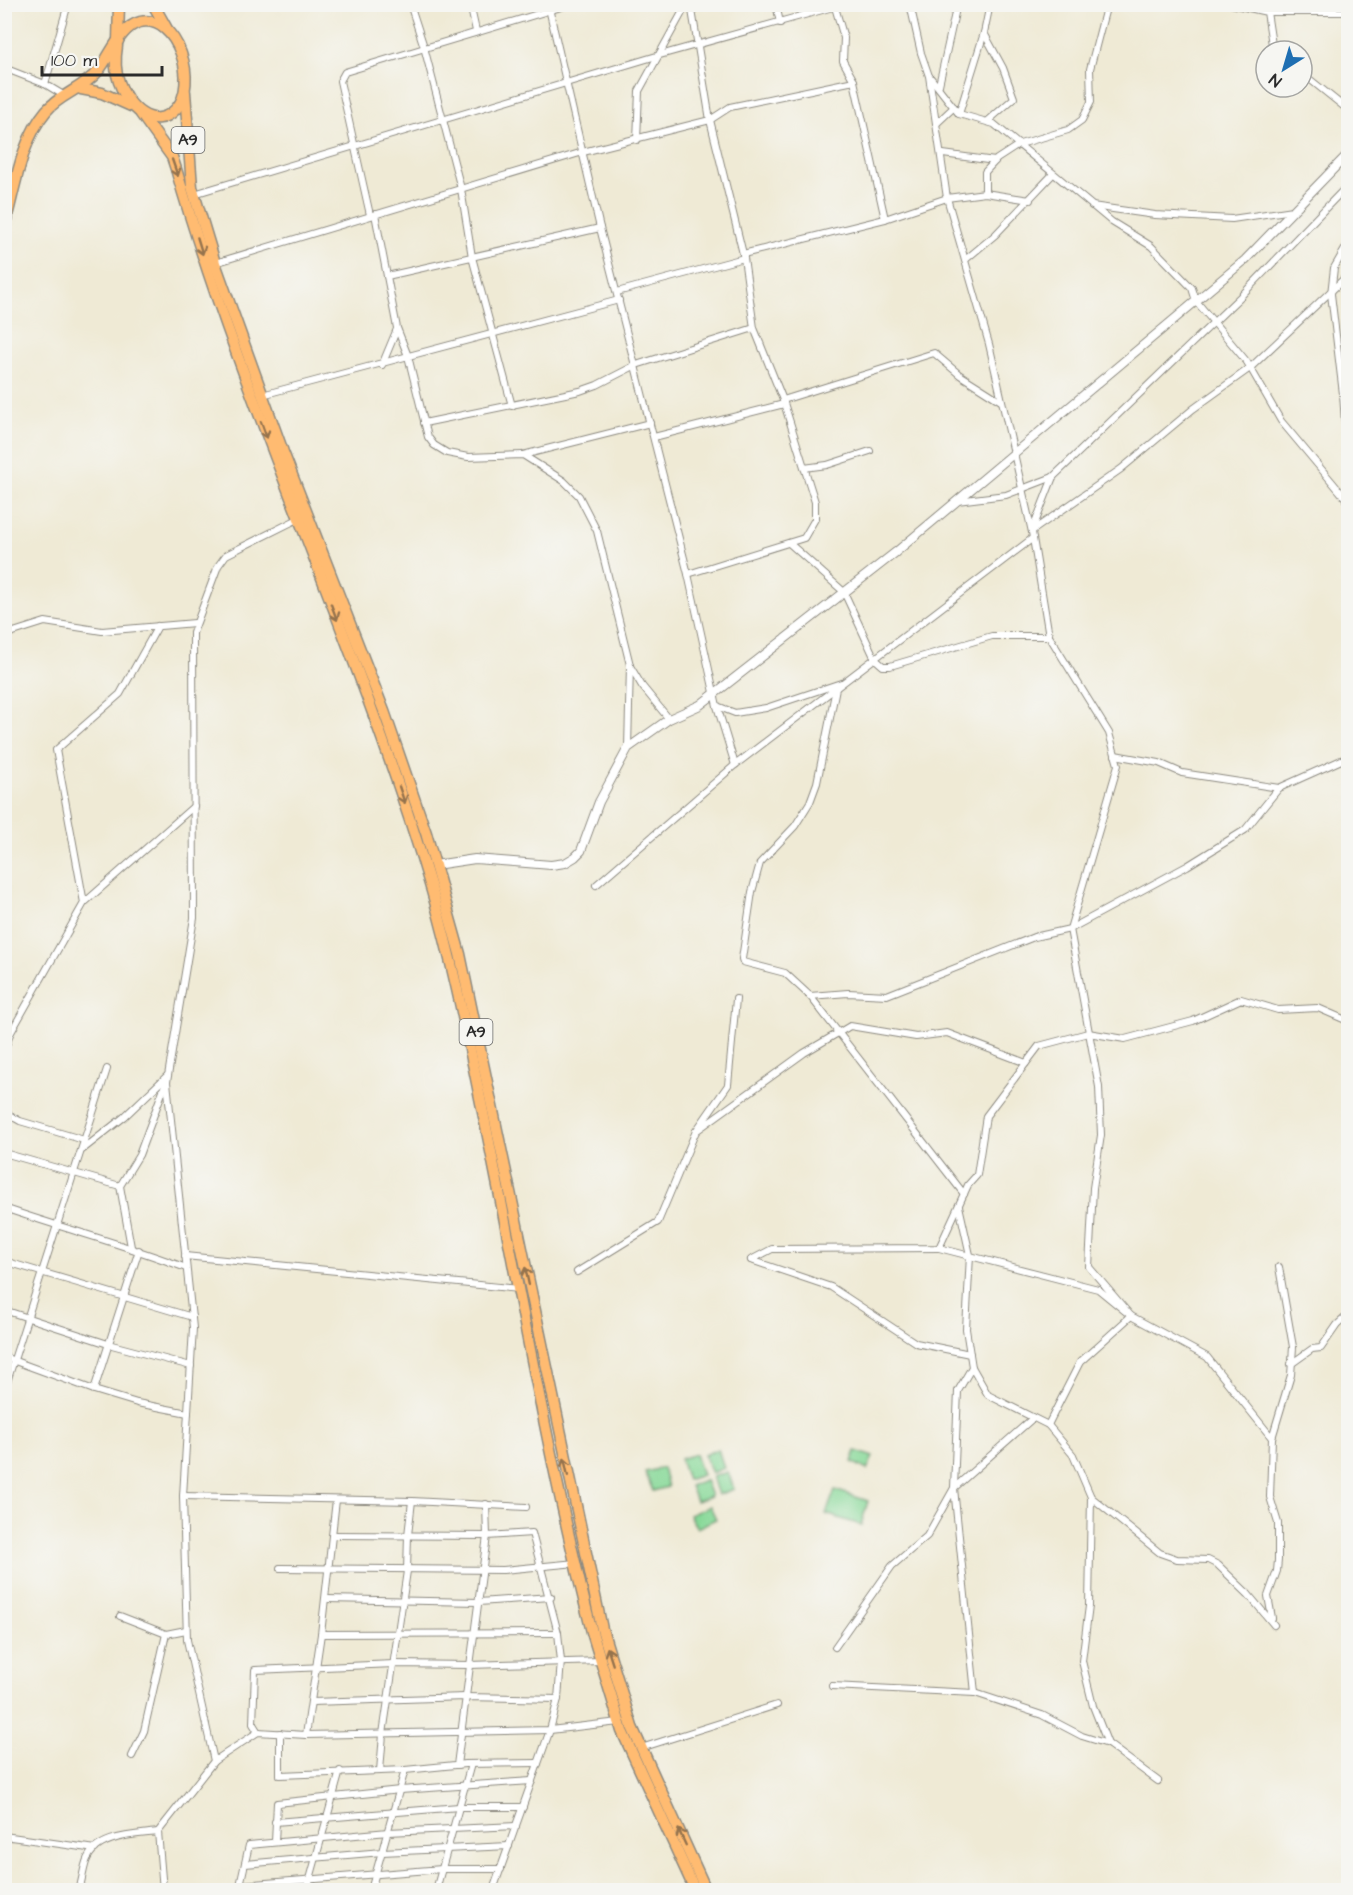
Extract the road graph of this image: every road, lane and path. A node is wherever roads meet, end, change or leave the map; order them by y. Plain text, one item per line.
1 (68, 4) edge
2 (119, 4) edge
3 (153, 4) edge
4 (410, 4) edge
5 (470, 4) edge
6 (571, 4) edge
7 (682, 4) edge
8 (691, 4) edge
9 (776, 4) edge
10 (844, 4) edge
11 (910, 4) edge
12 (957, 4) edge
13 (990, 4) edge
14 (1107, 4) edge
15 (1231, 4) edge
16 (836, 7) junction
17 (549, 8) edge
18 (1267, 12) junction
19 (1348, 12) edge
20 (780, 22) junction
21 (476, 31) junction
22 (984, 33) junction
23 (170, 35) junction
24 (1271, 39) edge
25 (117, 43) junction
26 (696, 44) junction
27 (424, 48) junction
28 (660, 55) junction
29 (4, 68) edge
30 (929, 76) junction
31 (854, 81) junction
32 (567, 83) junction
33 (1314, 83) edge
34 (45, 84) junction
35 (939, 86) junction
36 (81, 89) junction
37 (185, 92) junction
38 (65, 96) junction
39 (132, 106) junction
40 (954, 107) junction
41 (1348, 110) edge
42 (141, 114) junction
43 (959, 114) junction
44 (442, 120) junction
45 (710, 120) junction
46 (988, 121) junction
47 (937, 123) junction
48 (637, 140) junction
49 (1020, 144) junction
50 (354, 146) junction
51 (583, 152) junction
52 (943, 154) junction
53 (1348, 154) edge
54 (995, 161) junction
55 (1053, 174) junction
56 (1348, 185) edge
57 (461, 189) junction
58 (985, 193) junction
59 (194, 194) junction
60 (947, 198) junction
61 (1029, 200) junction
62 (1091, 206) junction
63 (1294, 210) junction
64 (372, 215) junction
65 (885, 219) junction
66 (4, 227) edge
67 (600, 228) junction
68 (1348, 244) edge
69 (743, 256) junction
70 (472, 257) junction
71 (965, 260) junction
72 (215, 263) junction
73 (1348, 275) edge
74 (387, 276) junction
75 (617, 292) junction
76 (1330, 294) junction
77 (619, 300) junction
78 (1196, 301) junction
79 (1213, 322) junction
80 (397, 328) junction
81 (754, 328) junction
82 (493, 333) junction
83 (408, 356) junction
84 (382, 365) junction
85 (636, 365) junction
86 (1250, 368) junction
87 (262, 395) junction
88 (1001, 401) junction
89 (783, 402) junction
90 (512, 406) junction
91 (424, 423) junction
92 (650, 423) junction
93 (654, 437) junction
94 (870, 451) dead end
95 (1013, 453) junction
96 (523, 455) junction
97 (1348, 467) edge
98 (804, 468) junction
99 (1053, 477) junction
100 (1022, 489) junction
101 (956, 501) junction
102 (1348, 501) edge
103 (298, 519) junction
104 (1033, 535) junction
105 (789, 543) junction
106 (688, 574) junction
107 (844, 592) junction
108 (195, 623) junction
109 (158, 627) junction
110 (4, 635) edge
111 (1049, 636) junction
112 (875, 659) junction
113 (630, 665) junction
114 (839, 685) junction
115 (716, 693) junction
116 (717, 706) junction
117 (669, 718) junction
118 (628, 748) junction
119 (1115, 755) junction
120 (1348, 757) edge
121 (735, 765) junction
122 (1279, 788) junction
123 (194, 806) junction
124 (435, 865) junction
125 (596, 885) dead end
126 (84, 903) junction
127 (1070, 929) junction
128 (810, 996) junction
129 (736, 999) dead end
130 (1348, 1021) edge
131 (838, 1033) junction
132 (1088, 1033) junction
133 (7, 1034) edge
134 (4, 1052) edge
135 (1026, 1063) junction
136 (106, 1069) dead end
137 (167, 1079) junction
138 (4, 1112) edge
139 (696, 1131) junction
140 (84, 1140) junction
141 (81, 1151) junction
142 (4, 1153) edge
143 (75, 1172) junction
144 (120, 1186) junction
145 (964, 1194) junction
146 (959, 1205) junction
147 (4, 1208) edge
148 (58, 1227) junction
149 (131, 1247) junction
150 (939, 1248) junction
151 (139, 1250) junction
152 (970, 1255) junction
153 (185, 1256) junction
154 (4, 1261) edge
155 (1279, 1267) dead end
156 (186, 1268) junction
157 (577, 1272) dead end
158 (43, 1273) junction
159 (519, 1289) junction
160 (123, 1298) junction
161 (4, 1310) edge
162 (1348, 1315) edge
163 (1131, 1316) junction
164 (192, 1317) junction
165 (28, 1318) junction
166 (108, 1344) junction
167 (970, 1354) junction
168 (4, 1357) edge
169 (14, 1359) junction
170 (1292, 1364) junction
171 (191, 1366) junction
172 (972, 1367) junction
173 (94, 1389) junction
174 (4, 1391) edge
175 (188, 1413) junction
176 (1033, 1418) junction
177 (1048, 1425) junction
178 (1272, 1438) junction
179 (954, 1488) junction
180 (183, 1496) junction
181 (1091, 1497) junction
182 (336, 1500) junction
183 (412, 1501) junction
184 (486, 1504) junction
185 (526, 1507) dead end
186 (333, 1535) junction
187 (408, 1535) junction
188 (487, 1536) junction
189 (576, 1563) junction
190 (542, 1567) junction
191 (280, 1568) dead end
192 (329, 1569) junction
193 (483, 1570) junction
194 (407, 1571) junction
195 (551, 1597) junction
196 (326, 1599) junction
197 (401, 1601) junction
198 (479, 1602) junction
199 (120, 1616) dead end
200 (186, 1630) junction
201 (558, 1633) junction
202 (166, 1634) junction
203 (321, 1634) junction
204 (397, 1634) junction
205 (475, 1634) junction
206 (835, 1647) dead end
207 (561, 1661) junction
208 (601, 1661) junction
209 (394, 1664) junction
210 (470, 1665) junction
211 (314, 1668) junction
212 (832, 1686) dead end
213 (975, 1693) junction
214 (465, 1697) junction
215 (390, 1698) junction
216 (558, 1699) junction
217 (312, 1702) junction
218 (777, 1705) dead end
219 (619, 1722) junction
220 (550, 1730) junction
221 (461, 1731) junction
222 (258, 1732) junction
223 (280, 1733) junction
224 (383, 1734) junction
225 (306, 1735) junction
226 (1108, 1744) junction
227 (640, 1748) junction
228 (132, 1756) dead end
229 (214, 1761) junction
230 (538, 1763) junction
231 (471, 1764) junction
232 (457, 1765) junction
233 (380, 1770) junction
234 (405, 1770) junction
235 (340, 1771) junction
236 (532, 1781) junction
237 (1158, 1781) dead end
238 (464, 1786) junction
239 (400, 1790) junction
240 (334, 1797) junction
241 (459, 1807) junction
242 (523, 1807) junction
243 (393, 1812) junction
244 (328, 1816) junction
245 (275, 1822) junction
246 (516, 1826) junction
247 (453, 1829) junction
248 (158, 1832) junction
249 (388, 1832) junction
250 (4, 1836) edge
251 (323, 1836) junction
252 (275, 1842) junction
253 (509, 1846) junction
254 (447, 1848) junction
255 (96, 1849) junction
256 (382, 1852) junction
257 (317, 1857) junction
258 (245, 1864) junction
259 (442, 1869) junction
260 (501, 1869) junction
261 (376, 1873) junction
262 (311, 1878) junction
263 (239, 1888) edge
264 (79, 1890) edge
265 (163, 1890) edge
266 (307, 1890) edge
267 (371, 1890) edge
268 (436, 1890) edge
269 (493, 1890) edge
270 (695, 1890) edge
271 (706, 1890) edge

1 - 34 street
2 - 25 highway
3 - 23 highway
4 - 27 street
5 - 21 street
6 - 17 street
7 - 28 street
8 - 26 street
9 - 20 street
10 - 16 street
11 - 30 street
12 - 35 street
13 - 22 street
14 - 49 street
15 - 18 street
16 - 20 street
16 - 31 street
17 - 21 street
17 - 32 street
18 - 19 street
18 - 24 street
20 - 26 street
21 - 27 street
22 - 43 street
22 - 46 street
23 - 25 highway
23 - 37 highway
25 - 36 highway
25 - 39 highway
26 - 28 street
26 - 45 street
27 - 44 street
27 - 50 street
28 - 32 street
28 - 48 street
29 - 34 street
30 - 35 street
30 - 47 street
31 - 45 street
31 - 65 street
32 - 44 street
32 - 51 street
33 - 41 street
34 - 38 street
35 - 40 street
36 - 38 highway
36 - 39 highway
37 - 42 highway
37 - 59 highway, A9
38 - 66 highway
39 - 42 highway
40 - 43 street
40 - 47 street
42 -> 103 highway, A9
43 - 46 street
44 - 50 street
44 - 57 street
45 - 48 street
45 - 69 street
46 - 49 street
47 - 52 street
48 - 51 street
49 - 54 street
49 - 55 street
50 - 59 street
50 - 64 street
51 - 57 street
51 - 67 street
52 - 54 street
52 - 60 street
53 - 63 street
54 - 58 street
55 - 61 street
55 - 62 street
56 - 79 street
57 - 64 street
57 - 70 street
58 - 60 street
58 - 61 street
59 - 72 highway, A9
60 - 65 street
60 - 71 street
61 - 71 street
62 - 63 street
62 - 78 street
63 - 78 street
64 - 72 street
64 - 74 street
65 - 69 street
67 - 70 street
67 - 75 street
68 - 76 street
69 - 75 street
69 - 81 street
70 - 74 street
70 - 82 street
71 - 88 street
72 - 87 highway, A9
73 - 76 street
74 - 80 street
75 - 77 street
76 - 86 street
76 - 97 street
77 - 82 street
77 - 85 street
78 - 79 street
78 - 95 street
79 - 86 street
79 - 99 street
80 - 83 street
80 - 84 street
81 - 85 street
81 - 89 street
82 - 83 street
82 - 90 street
83 - 84 street
83 - 91 street
84 - 87 street
85 - 90 street
85 - 92 street
86 - 102 street
86 - 104 street
87 - 124 highway, A9
88 - 89 street
88 - 95 street
89 - 93 street
89 - 98 street
90 - 91 street
91 - 96 street
92 - 93 street
92 - 96 street
93 - 106 street
94 - 98 street
95 - 100 street
95 - 101 street
96 - 113 street
98 - 105 street
99 - 100 street
99 - 104 street
100 - 101 street
100 - 104 street
101 - 107 street
103 - 108 street
103 -> 159 highway, A9
104 - 111 street
104 - 112 street
105 - 106 street
105 - 107 street
106 - 115 street
107 - 112 street
107 - 115 street
108 - 109 street
108 - 123 street
109 - 110 street
109 - 126 street
111 - 112 street
111 - 119 street
112 - 114 street
113 - 117 street
113 - 118 street
114 - 116 street
114 - 121 street
114 - 128 street
115 - 116 street
115 - 117 street
116 - 121 street
117 - 118 street
118 - 124 street
119 - 122 street
119 - 127 street
120 - 122 street
121 - 125 street
122 - 127 street
123 - 126 street
123 - 137 street
227 -> 124 highway, A9
126 - 133 street
127 - 128 street
127 - 132 street
128 - 131 street
129 - 139 street
130 - 132 street
131 - 135 street
131 - 139 street
131 - 145 street
132 - 135 street
132 - 163 street
133 - 134 street
135 - 145 street
136 - 140 street
137 - 141 street
137 - 144 street
137 - 153 street
138 - 140 street
139 - 157 street
140 - 141 street
141 - 143 street
142 - 143 street
143 - 144 street
143 - 148 street
144 - 149 street
145 - 146 street
146 - 150 street
146 - 152 street
147 - 148 street
148 - 149 street
148 - 158 street
149 - 151 street
150 - 152 street
150 - 167 street
151 - 156 street
151 - 160 street
152 - 163 street
152 - 167 street
153 - 156 street
153 - 159 street
154 - 158 street
155 - 170 street
156 - 164 street
158 - 160 street
158 - 165 street
159 - 189 highway, A9
160 - 164 street
160 - 166 street
161 - 165 street
162 - 170 street
163 - 177 street
163 - 178 street
164 - 171 street
165 - 166 street
165 - 169 street
166 - 171 street
166 - 173 street
167 - 172 street
168 - 169 street
169 - 173 street
169 - 174 street
170 - 178 street
171 - 175 street
172 - 176 street
172 - 179 street
173 - 175 street
175 - 180 street
176 - 177 street
176 - 179 street
177 - 181 street
178 - 181 street
179 - 206 street
179 - 213 street
180 - 182 street
180 - 200 street
181 - 226 street
182 - 183 street
182 - 186 street
183 - 184 street
183 - 187 street
184 - 185 street
184 - 188 street
186 - 187 street
186 - 192 street
187 - 188 street
187 - 194 street
188 - 190 street
188 - 193 street
189 - 190 street
189 - 208 highway, A9
190 - 193 street
190 - 195 street
191 - 192 street
192 - 194 street
192 - 196 street
193 - 194 street
193 - 198 street
194 - 197 street
195 - 198 street
195 - 201 street
196 - 197 street
196 - 203 street
197 - 198 street
197 - 204 street
198 - 205 street
199 - 202 street
200 - 202 street
200 - 229 street
201 - 205 street
201 - 207 street
202 - 228 street
203 - 204 street
203 - 211 street
204 - 205 street
204 - 209 street
205 - 210 street
207 - 208 street
207 - 210 street
207 - 216 street
208 - 219 highway, A9
209 - 210 street
209 - 211 street
209 - 215 street
210 - 214 street
211 - 217 street
211 - 222 street
212 - 213 street
213 - 226 street
214 - 215 street
214 - 216 street
214 - 221 street
215 - 217 street
215 - 224 street
216 - 220 street
217 - 225 street
218 - 227 street
219 - 220 street
219 - 270 highway, A9
220 - 221 street
220 - 230 street
221 - 224 street
221 - 232 street
222 - 223 street
222 - 229 street
223 - 225 street
223 - 235 street
224 - 225 street
224 - 233 street
226 - 237 street
271 -> 227 highway, A9
229 - 248 street
230 - 231 street
230 - 236 street
231 - 232 street
231 - 238 street
232 - 234 street
233 - 234 street
233 - 235 street
234 - 239 street
235 - 240 street
236 - 238 street
236 - 242 street
238 - 239 street
238 - 241 street
239 - 240 street
239 - 243 street
240 - 244 street
240 - 245 street
241 - 242 street
241 - 243 street
241 - 247 street
242 - 246 street
243 - 244 street
243 - 249 street
244 - 245 street
244 - 251 street
245 - 252 street
246 - 247 street
246 - 253 street
247 - 249 street
247 - 254 street
248 - 255 street
248 - 265 street
249 - 251 street
249 - 256 street
250 - 255 street
251 - 252 street
251 - 257 street
252 - 258 street
253 - 254 street
253 - 260 street
254 - 256 street
254 - 259 street
255 - 264 street
256 - 257 street
256 - 261 street
257 - 258 street
257 - 262 street
258 - 263 street
259 - 260 street
259 - 261 street
259 - 268 street
260 - 269 street
261 - 262 street
261 - 267 street
262 - 263 street
262 - 266 street

